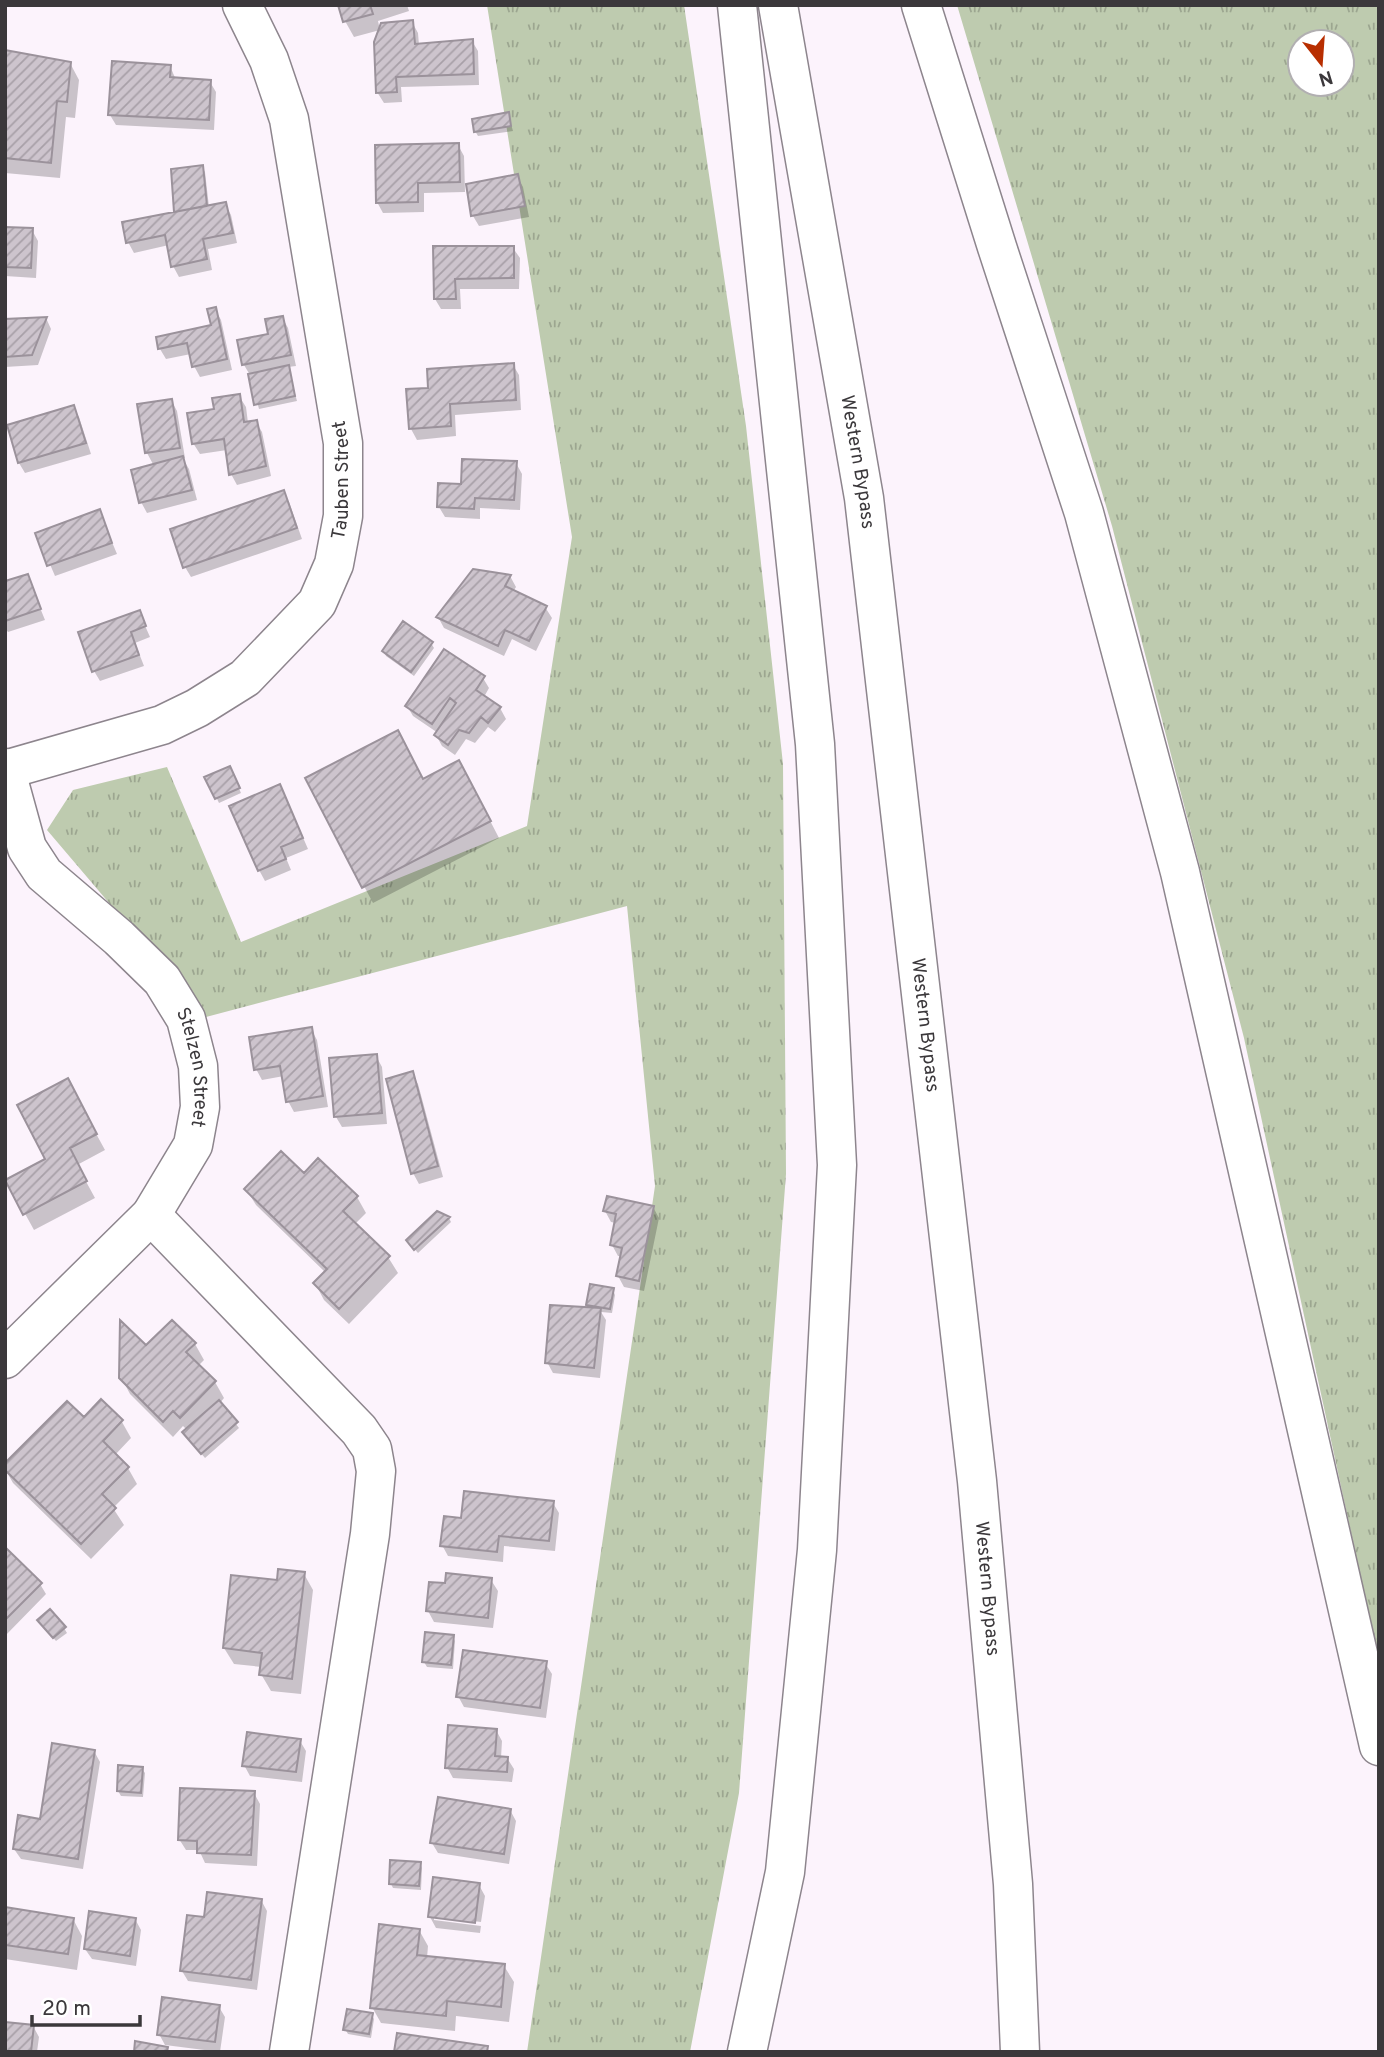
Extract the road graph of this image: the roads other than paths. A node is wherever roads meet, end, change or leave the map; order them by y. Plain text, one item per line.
1 (242, 5) edge
2 (737, 5) edge
3 (778, 5) edge
4 (921, 5) edge
5 (6, 769) edge
6 (151, 1215) junction
7 (5, 1359) edge
8 (1379, 1746) edge
9 (289, 2052) edge
10 (747, 2052) edge
11 (1020, 2052) edge

1 - 5 main road, Tauben Street
2 - 10 main road
3 - 11 main road, Western Bypass
4 - 8 main road
5 - 6 main road, Stelzen Street
6 - 7 main road, Stelzen Street
6 - 9 main road

